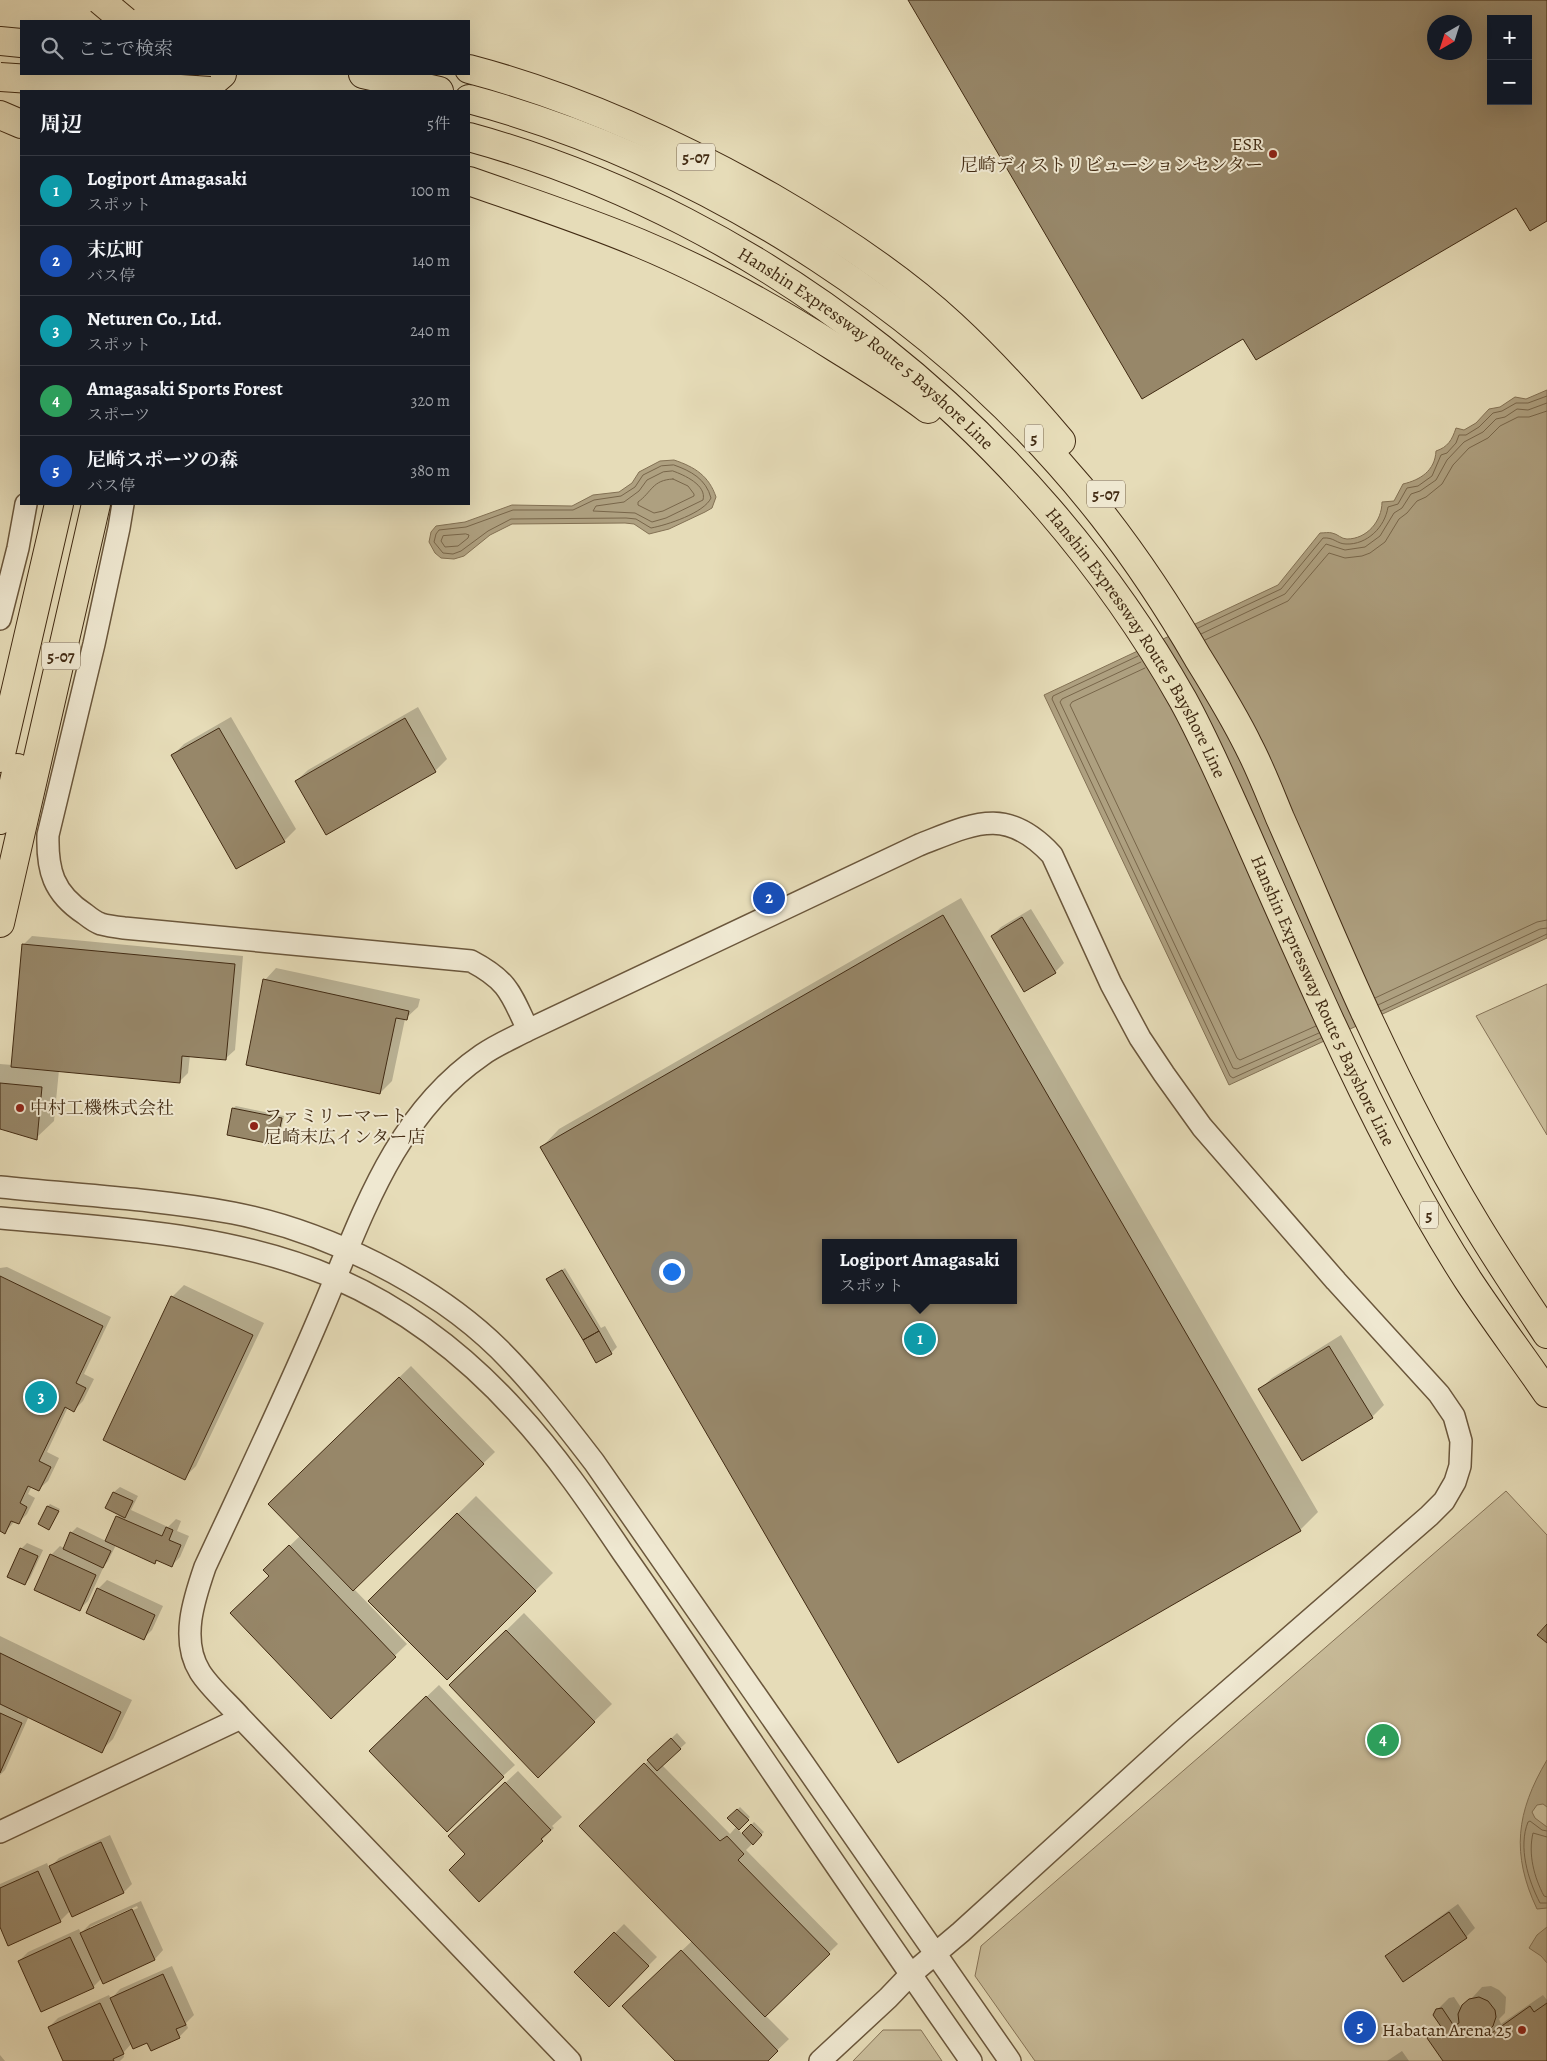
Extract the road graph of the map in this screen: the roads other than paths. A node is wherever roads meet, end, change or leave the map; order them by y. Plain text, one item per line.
1 (100, 0) edge
2 (124, 20) edge
3 (0, 41) edge
4 (20, 42) edge
5 (470, 70) edge
6 (161, 75) edge
7 (221, 75) edge
8 (367, 75) edge
9 (0, 77) edge
10 (167, 90) edge
11 (195, 90) edge
12 (203, 90) edge
13 (435, 90) edge
14 (470, 99) edge
15 (0, 115) edge
16 (20, 124) edge
17 (470, 137) edge
18 (470, 181) edge
19 (26, 505) edge
20 (59, 505) edge
21 (77, 505) edge
22 (96, 505) edge
23 (107, 505) edge
24 (122, 505) edge
25 (1072, 535) junction
26 (71, 614) junction
27 (0, 619) edge
28 (1249, 746) junction
29 (0, 758) edge
30 (12, 811) edge
31 (0, 923) edge
32 (528, 1030) junction
33 (0, 1187) edge
34 (0, 1218) edge
35 (346, 1250) junction
36 (335, 1278) junction
37 (1547, 1334) edge
38 (1547, 1393) edge
39 (241, 1718) junction
40 (0, 1832) edge
41 (935, 1954) junction
42 (910, 1974) junction
43 (570, 2061) edge
44 (820, 2061) edge
45 (971, 2061) edge
46 (1010, 2061) edge

1 - 2 highway, bridge
3 - 4 highway
5 - 28 highway, 5-07
6 - 10 highway
7 - 12 highway
8 - 13 highway
9 - 11 highway, bridge
14 - 28 highway, Hanshin Expressway Route 5 Bayshore Line / 5
15 - 16 highway
17 - 25 highway, Hanshin Expressway Route 5 Bayshore Line / 5
18 - 25 highway
19 - 27 street
20 - 29 highway, 5-07
21 - 30 highway, 5-07
22 - 26 highway, 5-07
23 - 26 highway, 5-07
24 - 32 street
25 - 38 highway, Hanshin Expressway Route 5 Bayshore Line / 5
26 - 30 highway, 5-07
28 - 37 highway, Hanshin Expressway Route 5 Bayshore Line / 5
30 - 31 highway, 5-07
32 - 35 street
32 - 41 street
33 - 35 street
34 - 36 street
35 - 36 street
35 - 41 street
36 - 39 street
36 - 42 street
39 - 40 street
39 - 43 street
41 - 42 street
41 - 46 street
42 - 44 street
42 - 45 street

